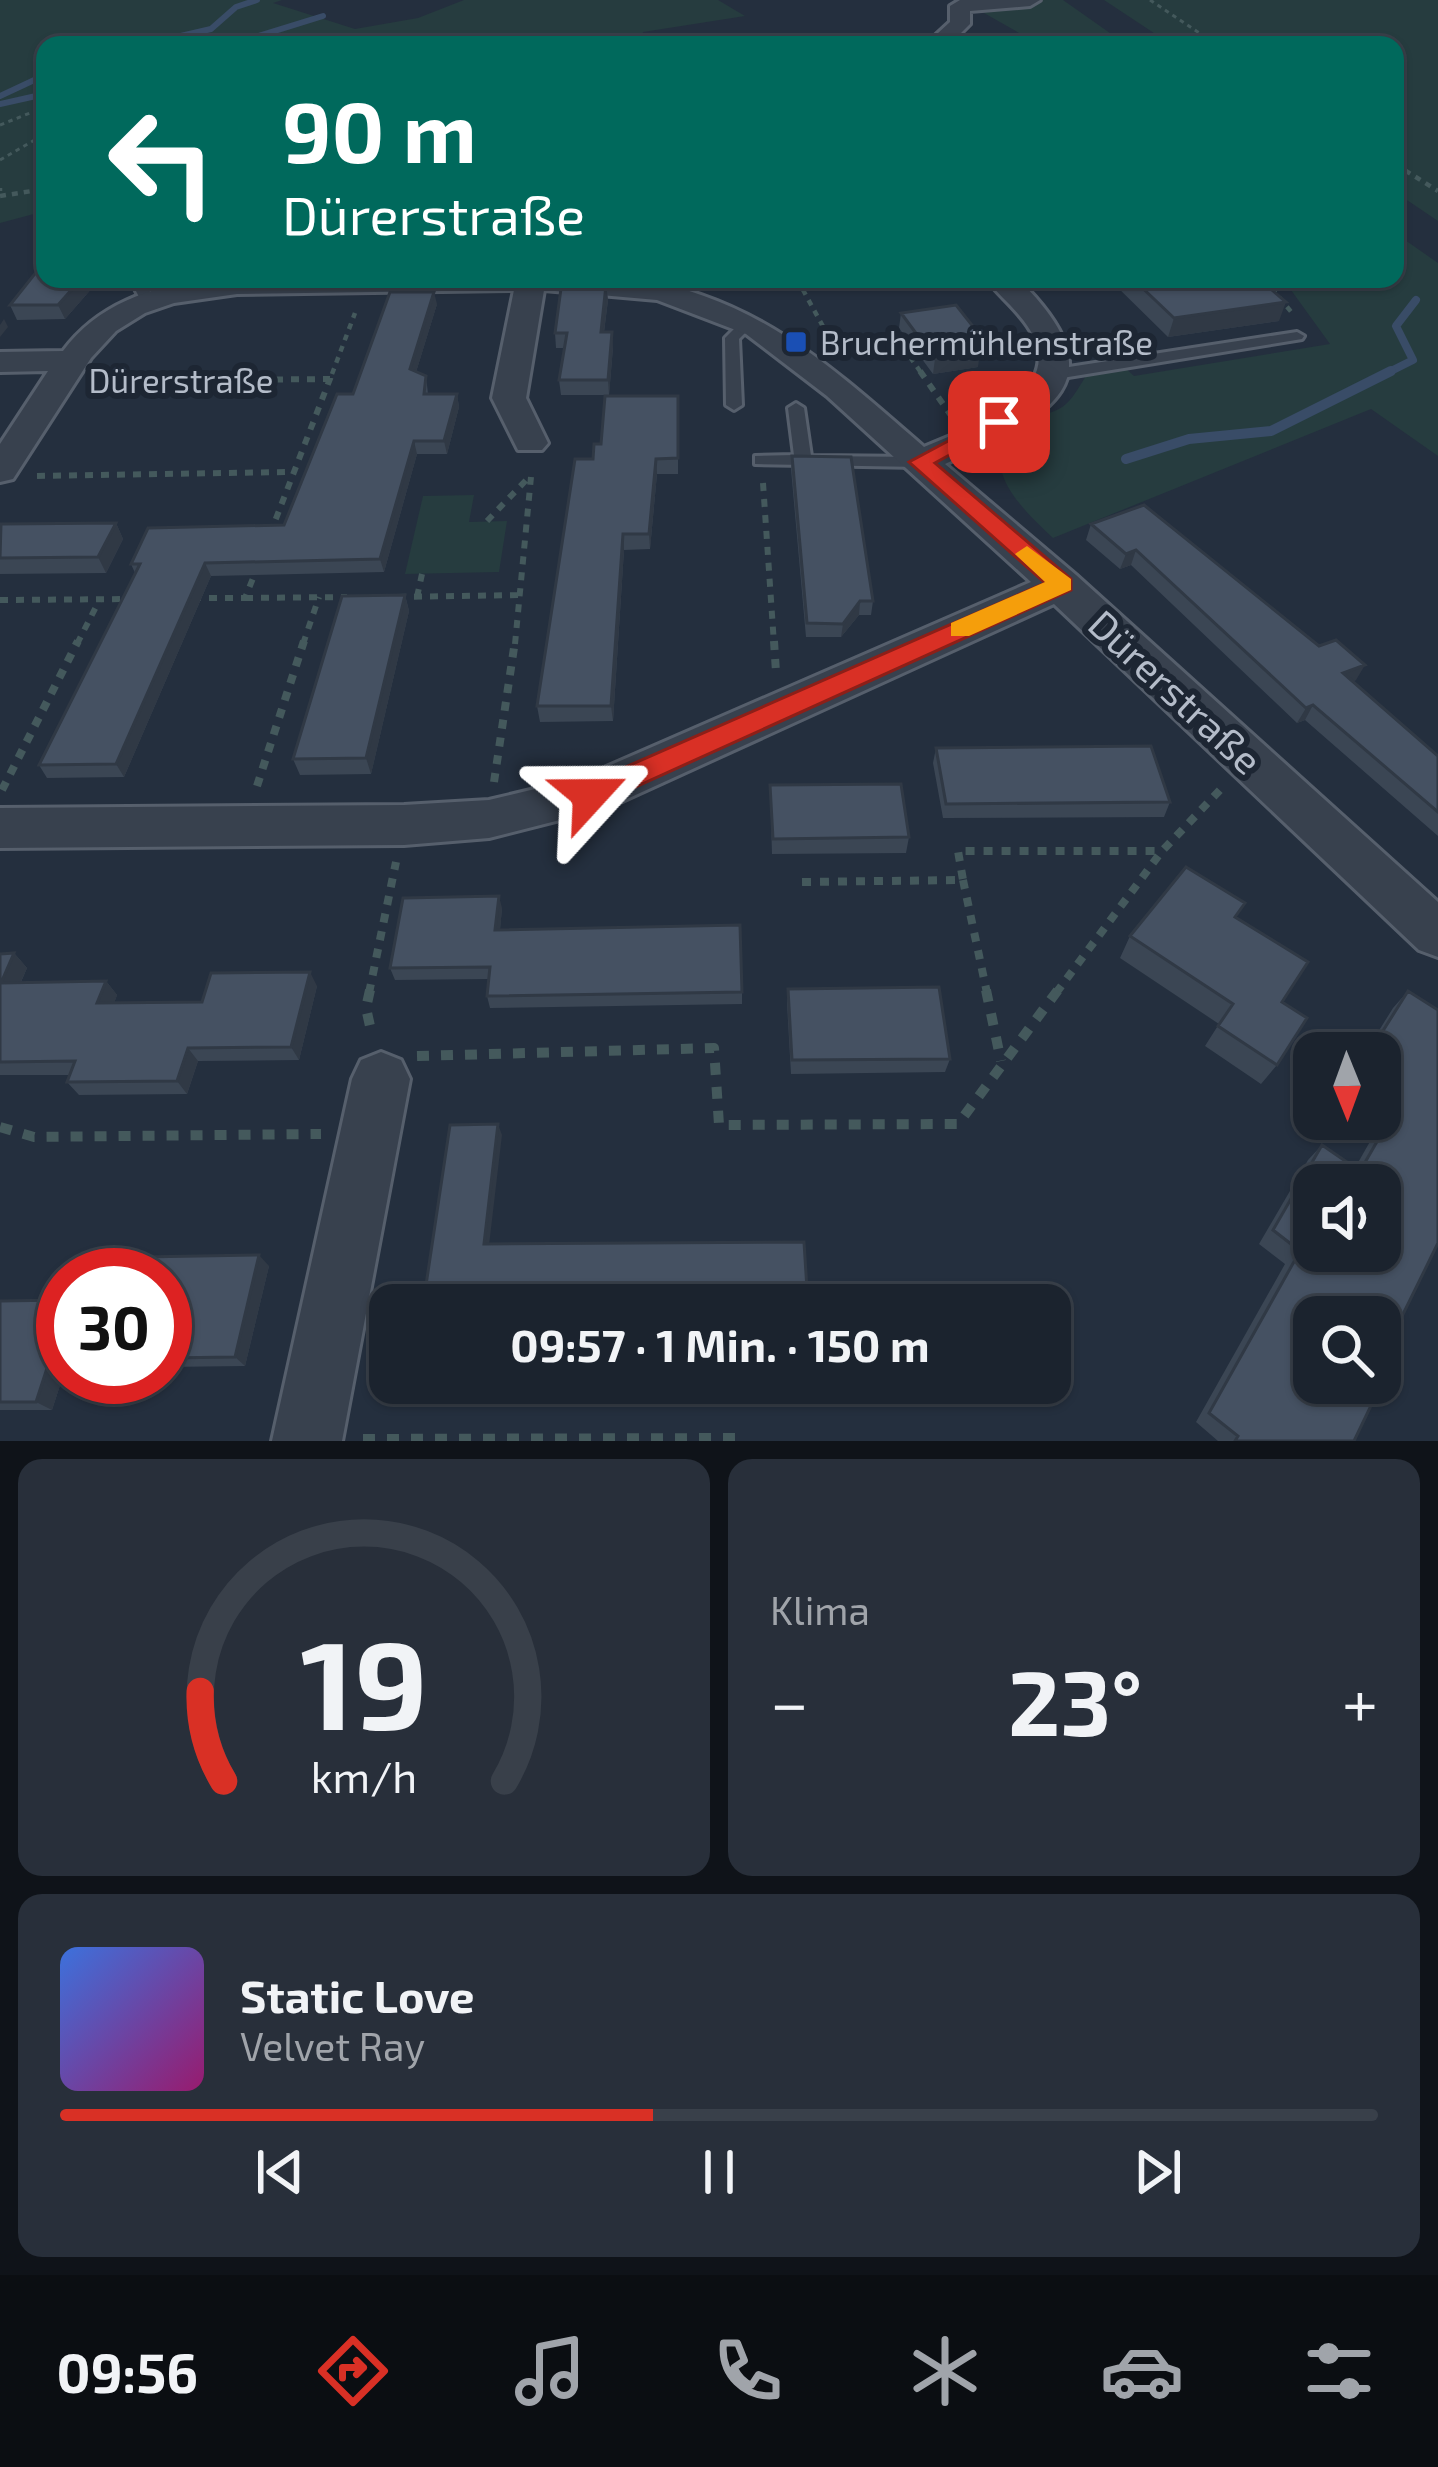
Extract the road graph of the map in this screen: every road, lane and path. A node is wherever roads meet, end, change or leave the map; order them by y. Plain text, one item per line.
1 (1030, 0) edge
2 (1150, 0) edge
3 (956, 3) edge
4 (946, 36) edge
5 (1204, 36) edge
6 (36, 111) edge
7 (0, 125) edge
8 (36, 139) edge
9 (0, 160) edge
10 (1404, 170) edge
11 (36, 190) edge
12 (1438, 191) edge
13 (0, 192) edge
14 (212, 288) edge
15 (529, 288) edge
16 (607, 288) edge
17 (802, 288) edge
18 (1008, 288) edge
19 (1264, 288) edge
20 (1257, 289) edge
21 (142, 290) edge
22 (354, 314) dead end
23 (749, 322) junction
24 (1297, 336) dead end
25 (910, 357) dead end
26 (0, 362) edge
27 (69, 371) junction
28 (817, 373) junction
29 (1056, 374) junction
30 (330, 379) junction
31 (734, 405) dead end
32 (796, 408) dead end
33 (967, 438) junction
34 (531, 460) junction
35 (761, 460) joint
36 (298, 461) junction
37 (802, 461) junction
38 (321, 462) edge
39 (920, 462) junction
40 (293, 472) junction
41 (12, 474) edge
42 (487, 521) dead end
43 (269, 535) edge
44 (261, 556) edge
45 (422, 574) dead end
46 (1062, 584) junction
47 (522, 595) junction
48 (319, 597) junction
49 (350, 597) edge
50 (394, 597) edge
51 (417, 597) junction
52 (183, 598) edge
53 (245, 598) junction
54 (100, 599) junction
55 (142, 599) edge
56 (0, 600) edge
57 (779, 709) junction
58 (0, 794) edge
59 (1205, 806) dead end
60 (489, 819) junction
61 (404, 825) junction
62 (0, 828) edge
63 (243, 828) junction
64 (1162, 851) junction
65 (963, 880) junction
66 (802, 882) dead end
67 (1438, 934) edge
68 (1002, 1063) junction
69 (375, 1106) junction
70 (0, 1127) edge
71 (746, 1438) dead end
72 (308, 1440) edge

1 - 3 street
2 - 5 path
3 - 4 street
6 - 7 path
8 - 9 path
10 - 12 path
11 - 13 path
14 - 21 street, Dürerstraße
15 - 34 street
16 - 23 street, Dürerstraße
17 - 28 path
18 - 29 street
19 - 20 path
21 - 27 street, Dürerstraße
22 - 30 path, Dürerstraße
23 - 28 street, Dürerstraße
23 - 31 lane
24 - 29 lane
25 - 33 path
26 - 27 street
27 - 30 path, Dürerstraße
27 - 41 street, Dürerstraße
28 - 39 street, Dürerstraße
29 - 33 street
30 - 36 path, Dürerstraße
32 - 37 lane
33 - 39 street
34 - 42 path
34 - 47 path
35 - 37 lane
35 - 57 path
36 - 38 path
36 - 40 path, Dürerstraße
37 - 39 lane
39 - 46 street, Dürerstraße
40 - 41 path
40 - 43 path, Dürerstraße
44 - 53 path
45 - 51 path
46 - 57 street
46 - 67 street, Dürerstraße
47 - 51 path
47 - 60 path
48 - 49 path
48 - 53 path
48 - 63 path
50 - 51 path
52 - 53 path
54 - 55 path
54 - 56 path
54 - 58 path
57 - 60 street
59 - 64 path
60 - 61 street
61 - 63 street
61 - 69 path
62 - 63 street
64 - 65 path
64 - 68 path
65 - 66 path
65 - 68 path
68 - 69 path
69 - 70 path
69 - 72 street
71 - 72 path

